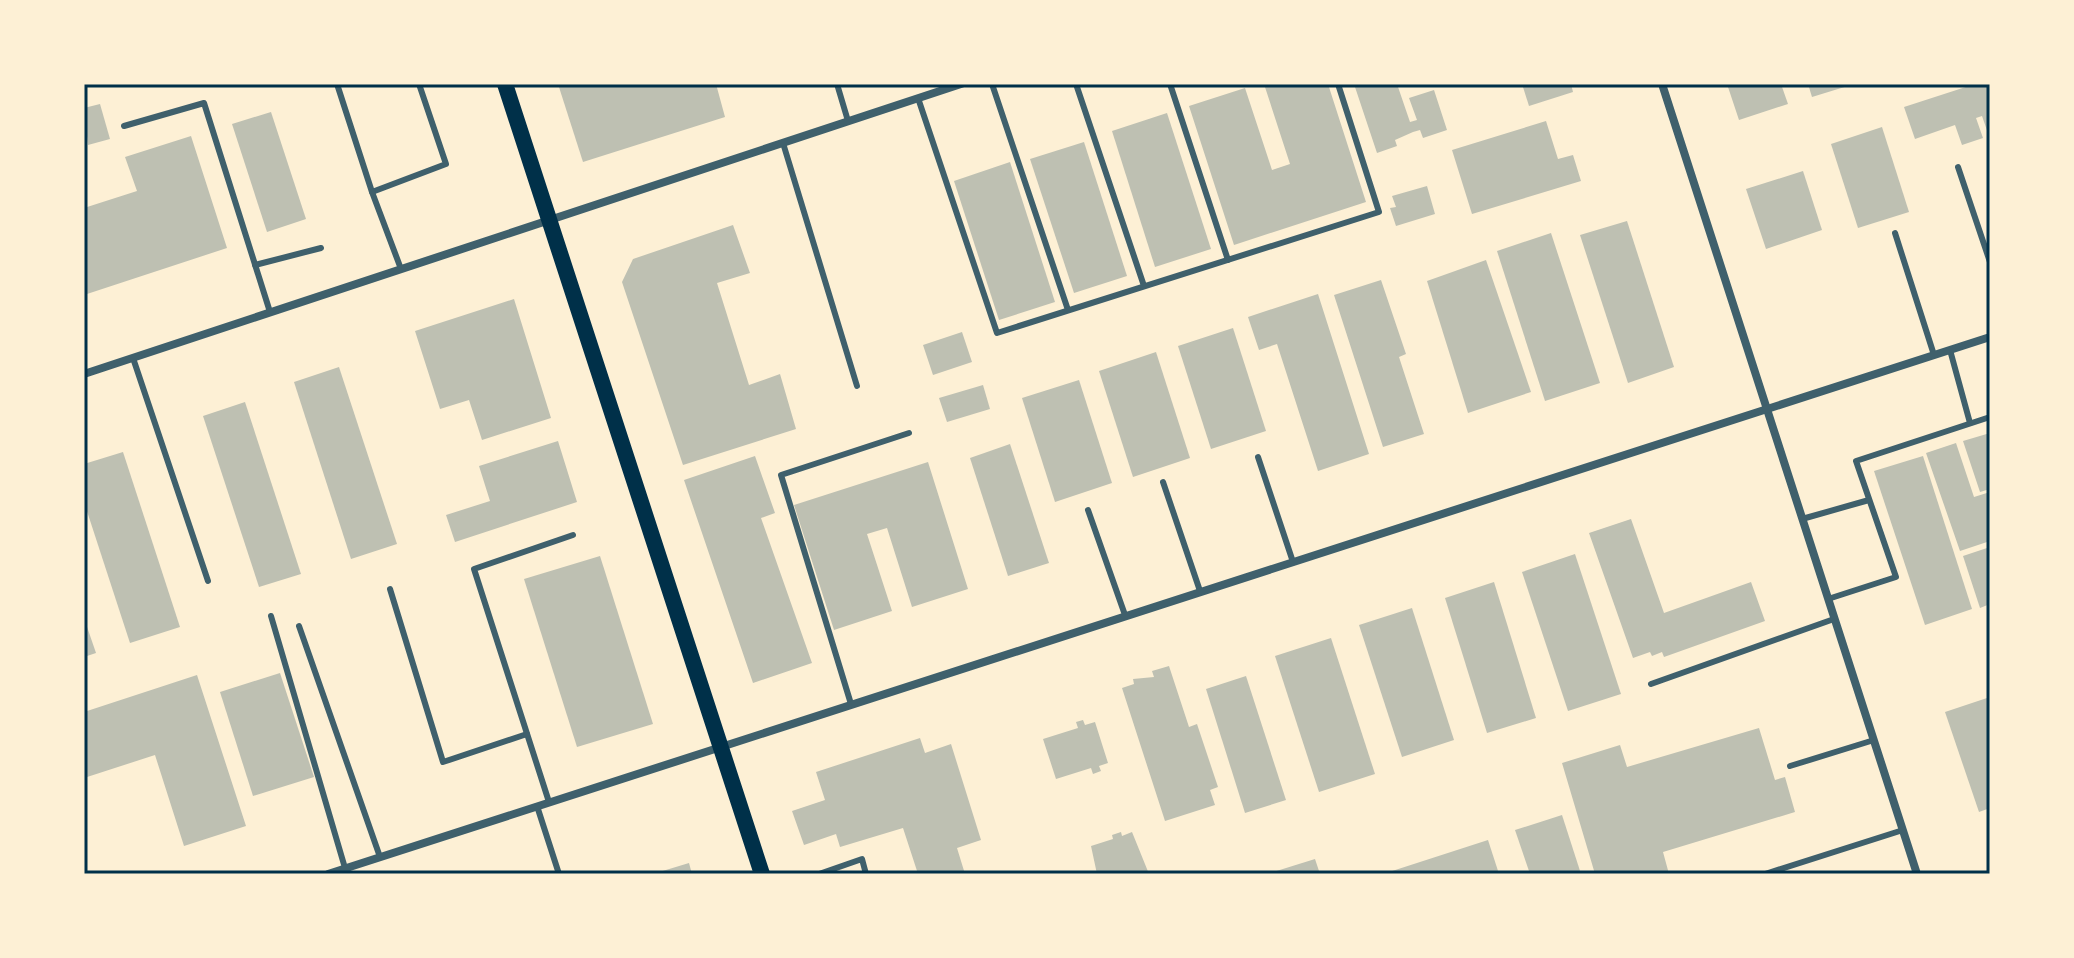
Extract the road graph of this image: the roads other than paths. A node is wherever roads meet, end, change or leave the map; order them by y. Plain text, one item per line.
1 (337, 84) edge
2 (419, 84) edge
3 (505, 84) edge
4 (837, 84) edge
5 (961, 84) edge
6 (992, 84) edge
7 (1076, 84) edge
8 (1170, 84) edge
9 (1338, 84) edge
10 (1662, 84) edge
11 (941, 87) edge
12 (918, 98) junction
13 (848, 121) junction
14 (124, 126) dead end
15 (783, 143) junction
16 (1958, 167) dead end
17 (372, 192) junction
18 (550, 220) junction
19 (1895, 233) dead end
20 (321, 248) dead end
21 (1228, 260) junction
22 (1990, 262) edge
23 (255, 265) junction
24 (401, 269) junction
25 (1144, 286) junction
26 (1068, 310) junction
27 (270, 312) junction
28 (1990, 337) edge
29 (1950, 350) junction
30 (1934, 355) junction
31 (133, 358) junction
32 (84, 374) edge
33 (857, 386) dead end
34 (1767, 409) junction
35 (1990, 417) edge
36 (1970, 423) junction
37 (909, 433) dead end
38 (1258, 457) dead end
39 (1163, 482) dead end
40 (1869, 500) junction
41 (1088, 510) dead end
42 (1802, 519) junction
43 (573, 535) dead end
44 (1293, 562) junction
45 (208, 581) dead end
46 (390, 589) dead end
47 (1200, 591) junction
48 (1828, 599) junction
49 (1125, 615) junction
50 (271, 616) dead end
51 (1834, 619) junction
52 (299, 626) dead end
53 (1651, 684) dead end
54 (851, 704) junction
55 (527, 734) junction
56 (1874, 740) junction
57 (722, 745) junction
58 (1790, 766) dead end
59 (549, 802) junction
60 (537, 806) junction
61 (1903, 830) junction
62 (380, 857) junction
63 (345, 868) junction
64 (328, 874) edge
65 (559, 874) edge
66 (762, 874) edge
67 (819, 874) edge
68 (866, 874) edge
69 (1765, 874) edge
70 (1917, 874) edge

1 - 17 lane
2 - 17 lane
3 - 18 main road
4 - 13 lane
5 - 11 street
6 - 26 lane
7 - 25 lane
8 - 21 lane
9 - 21 lane
10 - 34 street
11 - 12 street
12 - 13 street
12 - 26 lane
13 - 15 street
14 - 23 lane
15 - 18 street
15 - 33 lane
16 - 22 lane
17 - 24 lane
18 - 24 street
18 - 57 main road
19 - 30 lane
20 - 23 lane
21 - 25 lane
23 - 27 lane
24 - 27 street
25 - 26 lane
27 - 31 street
28 - 29 street
29 - 30 street
29 - 36 lane
30 - 34 street
31 - 32 street
31 - 45 lane
34 - 42 street
34 - 44 street
35 - 36 lane
36 - 40 lane
37 - 54 lane
38 - 44 lane
39 - 47 lane
40 - 42 lane
40 - 48 lane
41 - 49 lane
42 - 48 street
43 - 55 lane
44 - 47 street
46 - 55 lane
47 - 49 street
48 - 51 street
49 - 54 street
50 - 63 lane
51 - 53 lane
51 - 56 street
52 - 62 lane
54 - 57 street
55 - 59 lane
56 - 58 lane
56 - 61 street
57 - 59 street
57 - 66 main road
59 - 60 street
60 - 62 street
60 - 65 lane
61 - 69 lane
61 - 70 street
62 - 63 street
63 - 64 street
67 - 68 lane

